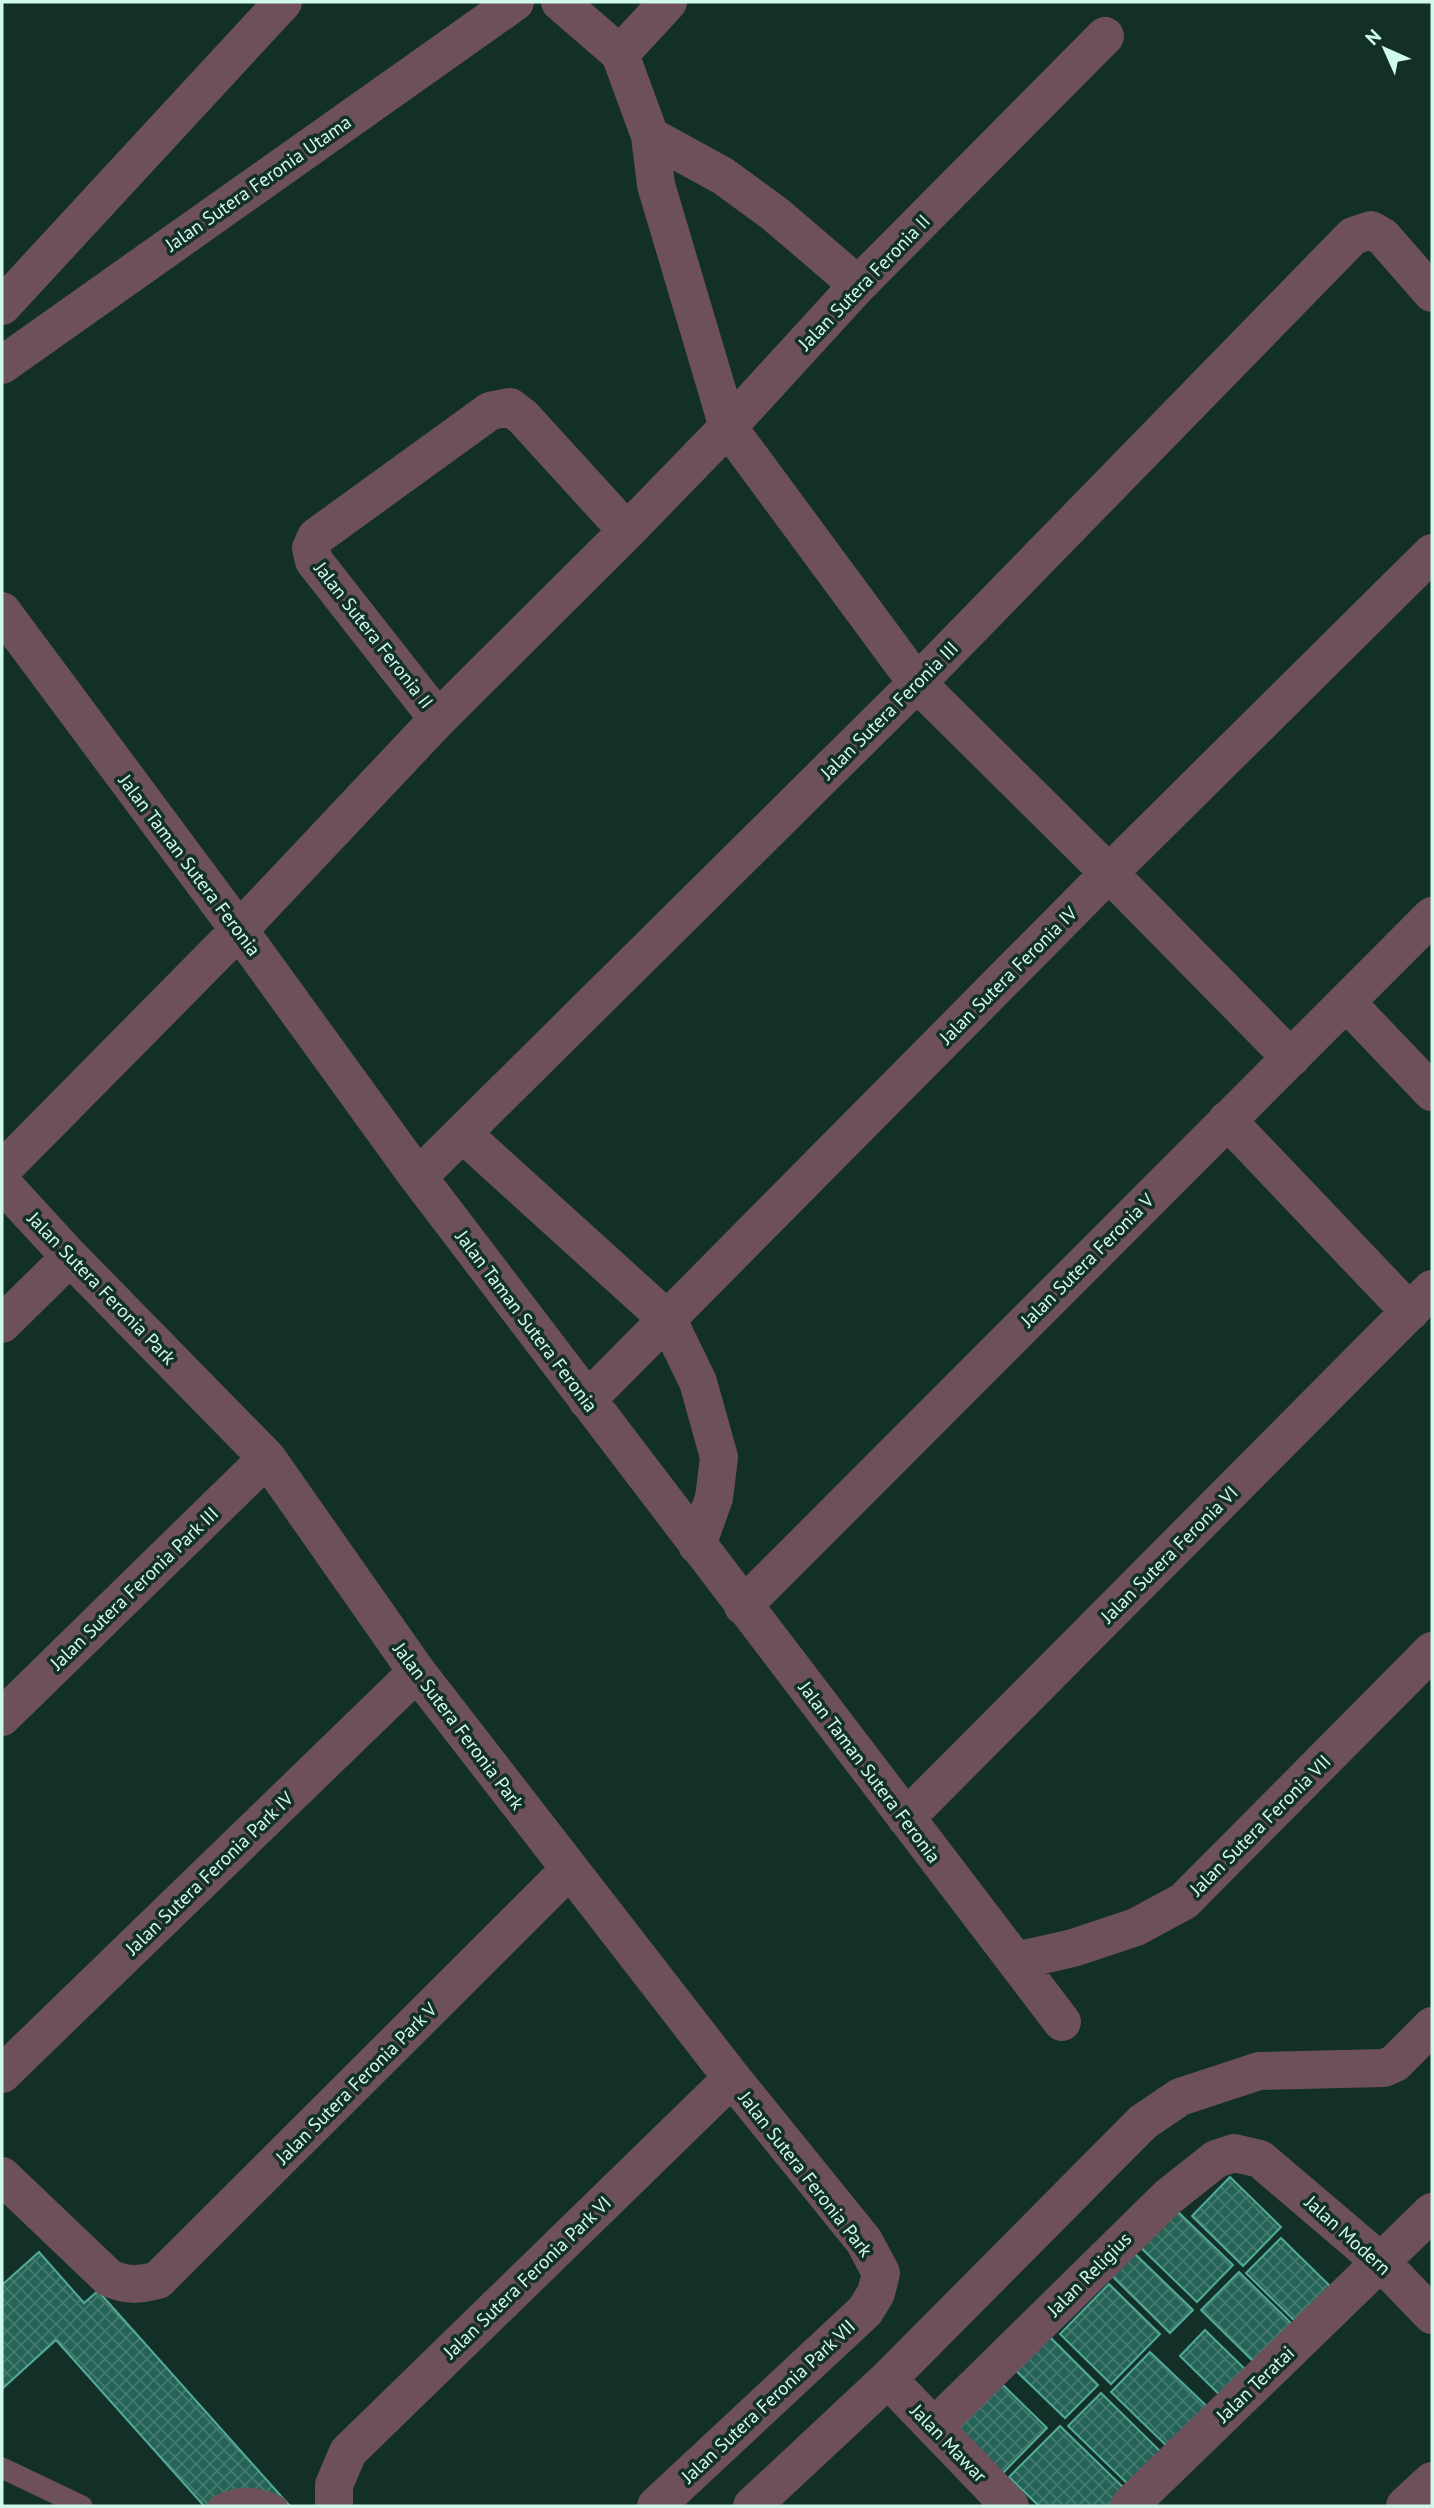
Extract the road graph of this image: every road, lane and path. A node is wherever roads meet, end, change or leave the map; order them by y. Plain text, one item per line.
1 (283, 2) edge
2 (514, 2) edge
3 (560, 2) edge
4 (668, 2) edge
5 (1105, 36) dead end
6 (620, 54) junction
7 (650, 136) junction
8 (858, 285) junction
9 (1432, 293) edge
10 (2, 306) edge
11 (2, 365) edge
12 (728, 427) junction
13 (627, 531) junction
14 (1432, 553) edge
15 (2, 611) edge
16 (917, 682) junction
17 (438, 719) junction
18 (1110, 873) junction
19 (1432, 916) edge
20 (239, 930) junction
21 (1346, 1002) junction
22 (1291, 1058) junction
23 (1432, 1092) edge
24 (1227, 1120) junction
25 (463, 1134) junction
26 (2, 1170) edge
27 (418, 1177) junction
28 (2, 1183) edge
29 (70, 1257) junction
30 (1421, 1301) edge
31 (668, 1320) junction
32 (2, 1324) edge
33 (587, 1400) junction
34 (267, 1458) junction
35 (697, 1545) junction
36 (743, 1606) junction
37 (1432, 1651) edge
38 (417, 1672) junction
39 (2, 1717) edge
40 (906, 1818) junction
41 (569, 1870) junction
42 (1016, 1961) junction
43 (1062, 2022) dead end
44 (1432, 2026) edge
45 (2, 2074) edge
46 (732, 2078) junction
47 (1260, 2159) joint
48 (2, 2176) edge
49 (1432, 2212) edge
50 (1381, 2262) junction
51 (876, 2293) joint
52 (1432, 2315) edge
53 (888, 2379) junction
54 (934, 2427) junction
55 (2, 2468) edge
56 (1432, 2481) edge
57 (334, 2496) edge
58 (82, 2506) edge
59 (218, 2506) edge
60 (277, 2506) edge
61 (656, 2506) edge
62 (752, 2506) edge
63 (1010, 2506) edge
64 (1129, 2506) edge
65 (1405, 2506) edge

1 - 10 street
2 - 11 street, Jalan Sutera Feronia Utama
3 - 6 street
4 - 6 street
5 - 8 street, Jalan Sutera Feronia II
6 - 7 street
7 - 8 street
7 - 12 street
8 - 12 street, Jalan Sutera Feronia II
9 - 16 street, Jalan Sutera Feronia III
12 - 13 street, Jalan Sutera Feronia II
12 - 16 street
13 - 17 street, Jalan Sutera Feronia II
13 - 17 street, Jalan Sutera Feronia II
14 - 18 street, Jalan Sutera Feronia IV
15 - 20 street, Jalan Taman Sutera Feronia
16 - 18 street
16 - 25 street, Jalan Sutera Feronia III
17 - 20 street, Jalan Sutera Feronia II
18 - 22 street
18 - 31 street, Jalan Sutera Feronia IV
19 - 21 street, Jalan Sutera Feronia V
20 - 26 street, Jalan Sutera Feronia II
20 - 27 street, Jalan Taman Sutera Feronia
21 - 22 street, Jalan Sutera Feronia V
21 - 23 street
22 - 24 street, Jalan Sutera Feronia V
24 - 30 street
24 - 36 street, Jalan Sutera Feronia V
25 - 27 street, Jalan Sutera Feronia III
25 - 31 street
27 - 33 street, Jalan Taman Sutera Feronia
28 - 29 street, Jalan Sutera Feronia Park
29 - 32 street
29 - 34 street, Jalan Sutera Feronia Park
30 - 40 street, Jalan Sutera Feronia VI
31 - 33 street, Jalan Sutera Feronia IV
31 - 35 street
33 - 35 street, Jalan Taman Sutera Feronia
34 - 38 street, Jalan Sutera Feronia Park
34 - 39 street, Jalan Sutera Feronia Park III
35 - 36 street, Jalan Taman Sutera Feronia
36 - 40 street, Jalan Taman Sutera Feronia
37 - 42 street, Jalan Sutera Feronia VII
38 - 41 street, Jalan Sutera Feronia Park
38 - 45 street, Jalan Sutera Feronia Park IV
40 - 42 street, Jalan Taman Sutera Feronia
41 - 46 street, Jalan Sutera Feronia Park
41 - 48 street, Jalan Sutera Feronia Park V
42 - 43 street, Jalan Taman Sutera Feronia
44 - 53 street
46 - 51 street, Jalan Sutera Feronia Park
46 - 57 street, Jalan Sutera Feronia Park VI
47 - 50 street, Jalan Modern
47 - 54 street, Jalan Religius
49 - 50 street, Jalan Teratai
50 - 52 street, Jalan Modern
50 - 64 street, Jalan Teratai
51 - 61 street, Jalan Sutera Feronia Park VII
53 - 54 street, Jalan Mawar
53 - 62 street
54 - 63 street, Jalan Mawar
55 - 58 lane
56 - 65 street
59 - 60 lane

